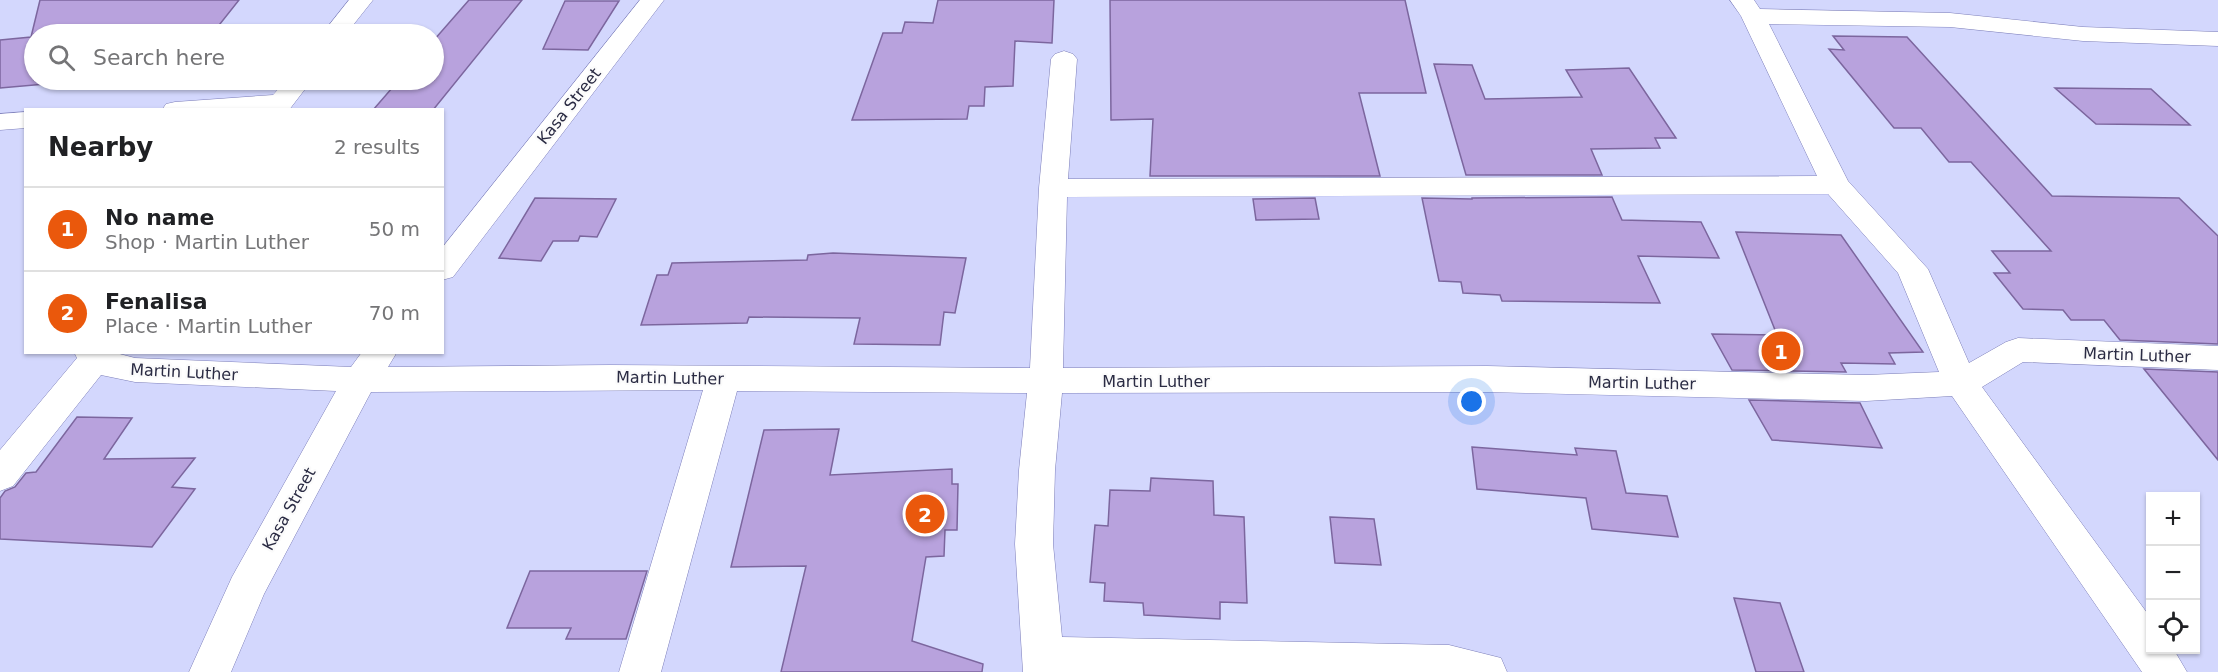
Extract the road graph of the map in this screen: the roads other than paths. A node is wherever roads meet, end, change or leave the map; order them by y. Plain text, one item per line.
1 (361, 0) edge
2 (652, 0) edge
3 (1747, 8) edge
4 (342, 24) edge
5 (2218, 39) edge
6 (1064, 59) dead end
7 (291, 90) edge
8 (278, 106) edge
9 (226, 108) edge
10 (24, 120) edge
11 (0, 122) edge
12 (1836, 185) junction
13 (1053, 188) junction
14 (444, 267) edge
15 (93, 356) edge
16 (2218, 358) edge
17 (370, 366) edge
18 (723, 379) junction
19 (1046, 381) junction
20 (1961, 383) junction
21 (0, 476) edge
22 (1043, 663) edge
23 (210, 672) edge
24 (640, 672) edge
25 (1486, 672) edge
26 (2166, 672) edge

1 - 4 street
2 - 14 street, Kasa Street
3 - 5 street
3 - 12 street
6 - 13 street
7 - 8 street
8 - 9 street
10 - 11 street
12 - 13 street
12 - 20 street
13 - 19 street
15 - 17 street, Martin Luther
15 - 21 street
16 - 20 street, Martin Luther
17 - 18 street, Martin Luther
17 - 23 street, Kasa Street
18 - 19 street, Martin Luther
18 - 24 street
19 - 20 street, Martin Luther
19 - 22 street
20 - 26 street
22 - 25 street

